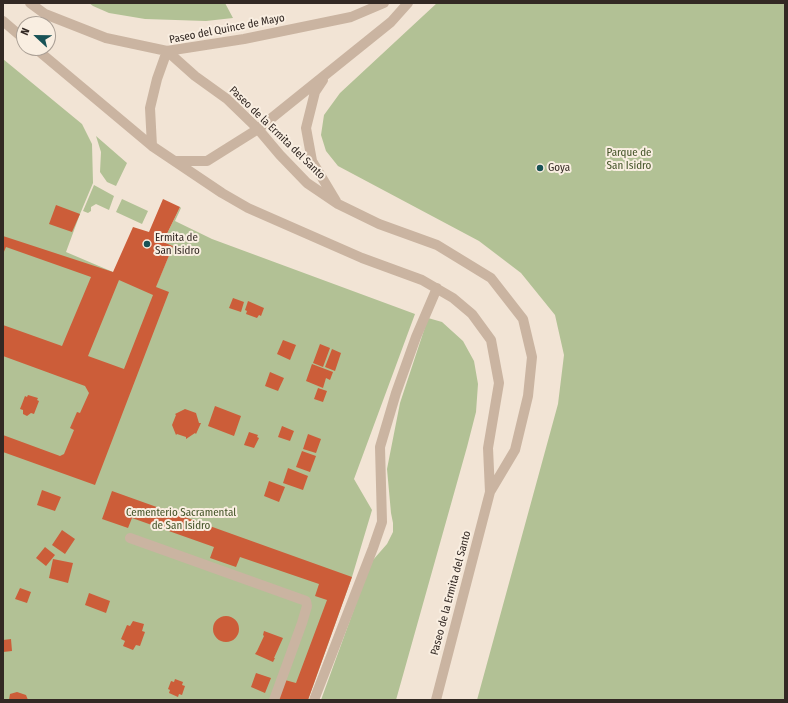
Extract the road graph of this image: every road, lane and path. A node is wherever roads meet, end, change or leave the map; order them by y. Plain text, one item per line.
1 (30, 3) edge
2 (384, 3) edge
3 (408, 3) edge
4 (3, 21) edge
5 (16, 32) edge
6 (167, 52) junction
7 (44, 56) edge
8 (327, 74) junction
9 (258, 129) junction
10 (152, 146) junction
11 (175, 161) junction
12 (338, 204) junction
13 (437, 288) junction
14 (490, 492) junction
15 (130, 538) dead end
16 (274, 700) edge
17 (314, 700) edge
18 (436, 700) edge

1 - 6 street, Paseo de la Ermita del Santo
2 - 6 street, Paseo del Quince de Mayo
3 - 8 street
4 - 5 street
6 - 9 street, Paseo de la Ermita del Santo
6 - 10 street, Paseo del Quince de Mayo
7 - 10 street, Paseo de la Ermita del Santo
8 - 9 street
8 - 12 street
9 - 11 street
9 - 12 street, Paseo de la Ermita del Santo
10 - 11 street, Paseo de la Ermita del Santo
11 - 13 street, Paseo de la Ermita del Santo
12 - 14 street, Paseo de la Ermita del Santo
13 - 14 street, Paseo de la Ermita del Santo
13 - 17 street
14 - 18 street, Paseo de la Ermita del Santo
15 - 16 street

